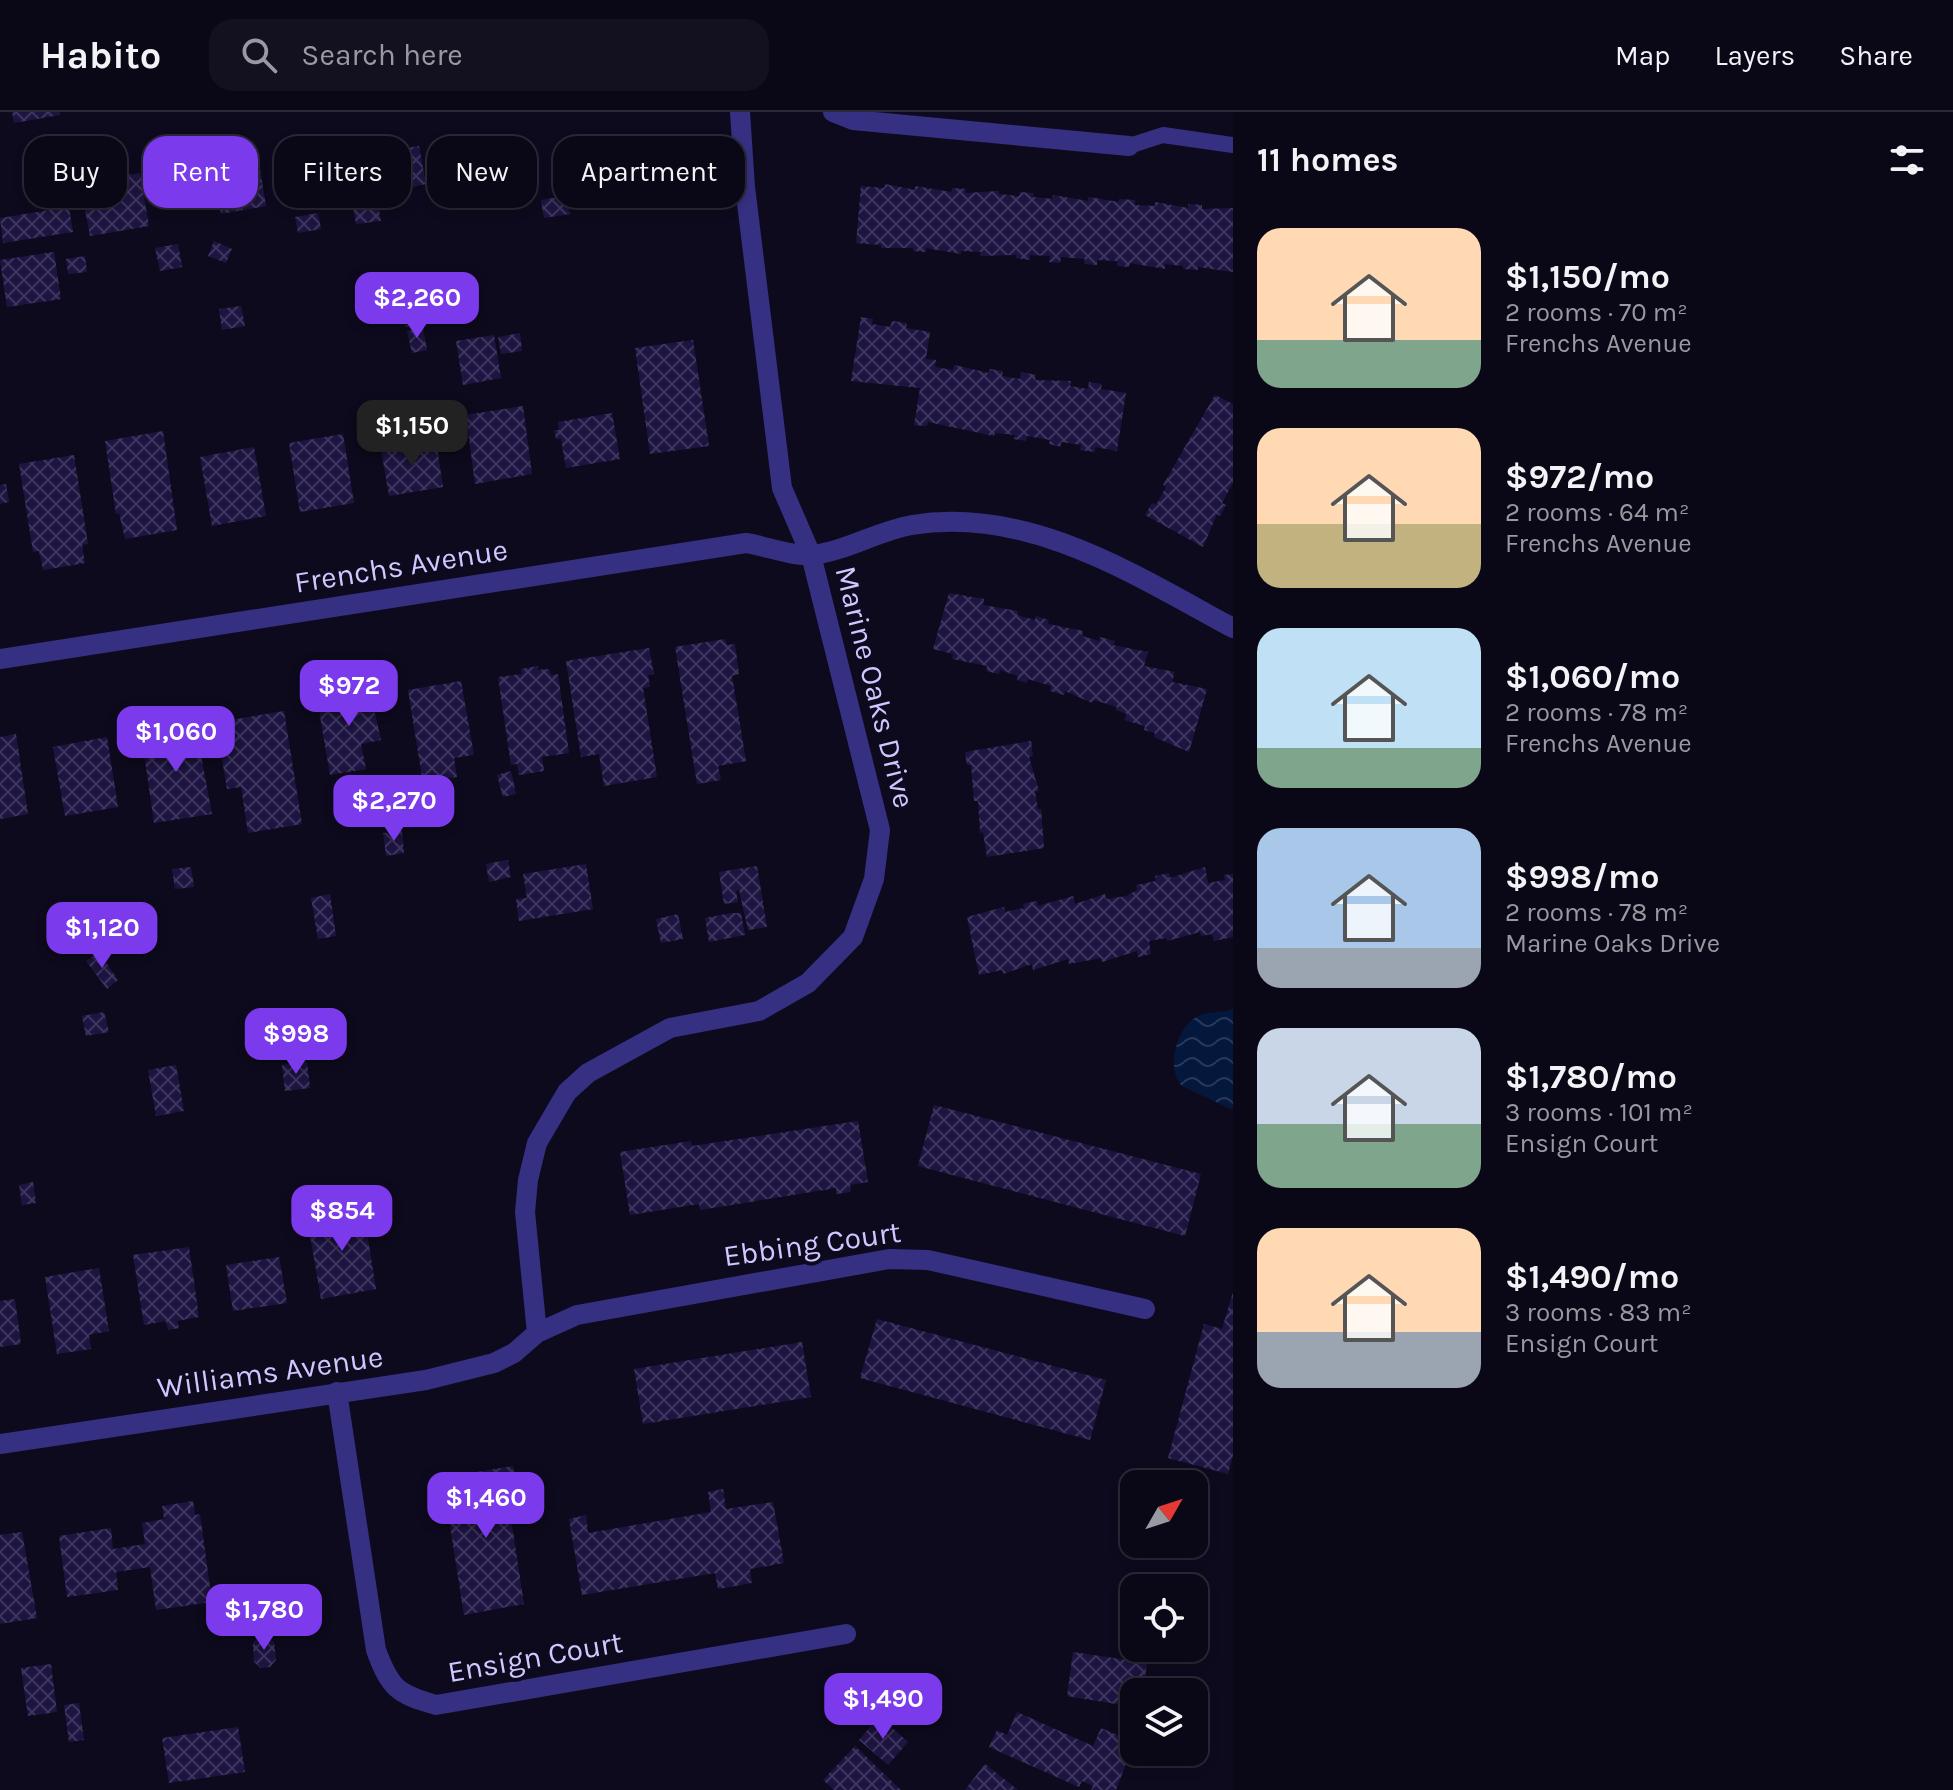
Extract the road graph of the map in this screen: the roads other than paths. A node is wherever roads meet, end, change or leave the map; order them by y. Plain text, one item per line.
1 (740, 112) edge
2 (833, 112) edge
3 (1233, 145) edge
4 (1129, 146) joint
5 (811, 555) junction
6 (1233, 628) edge
7 (0, 659) edge
8 (1145, 1309) dead end
9 (537, 1333) junction
10 (337, 1392) junction
11 (0, 1444) edge
12 (846, 1634) dead end

1 - 5 street, Marine Oaks Drive
2 - 4 street
3 - 4 lane
5 - 6 street
5 - 7 street, Frenchs Avenue
5 - 9 street, Marine Oaks Drive
8 - 9 street, Ebbing Court
9 - 10 street, Williams Avenue
10 - 11 street, Williams Avenue
10 - 12 street, Ensign Court

